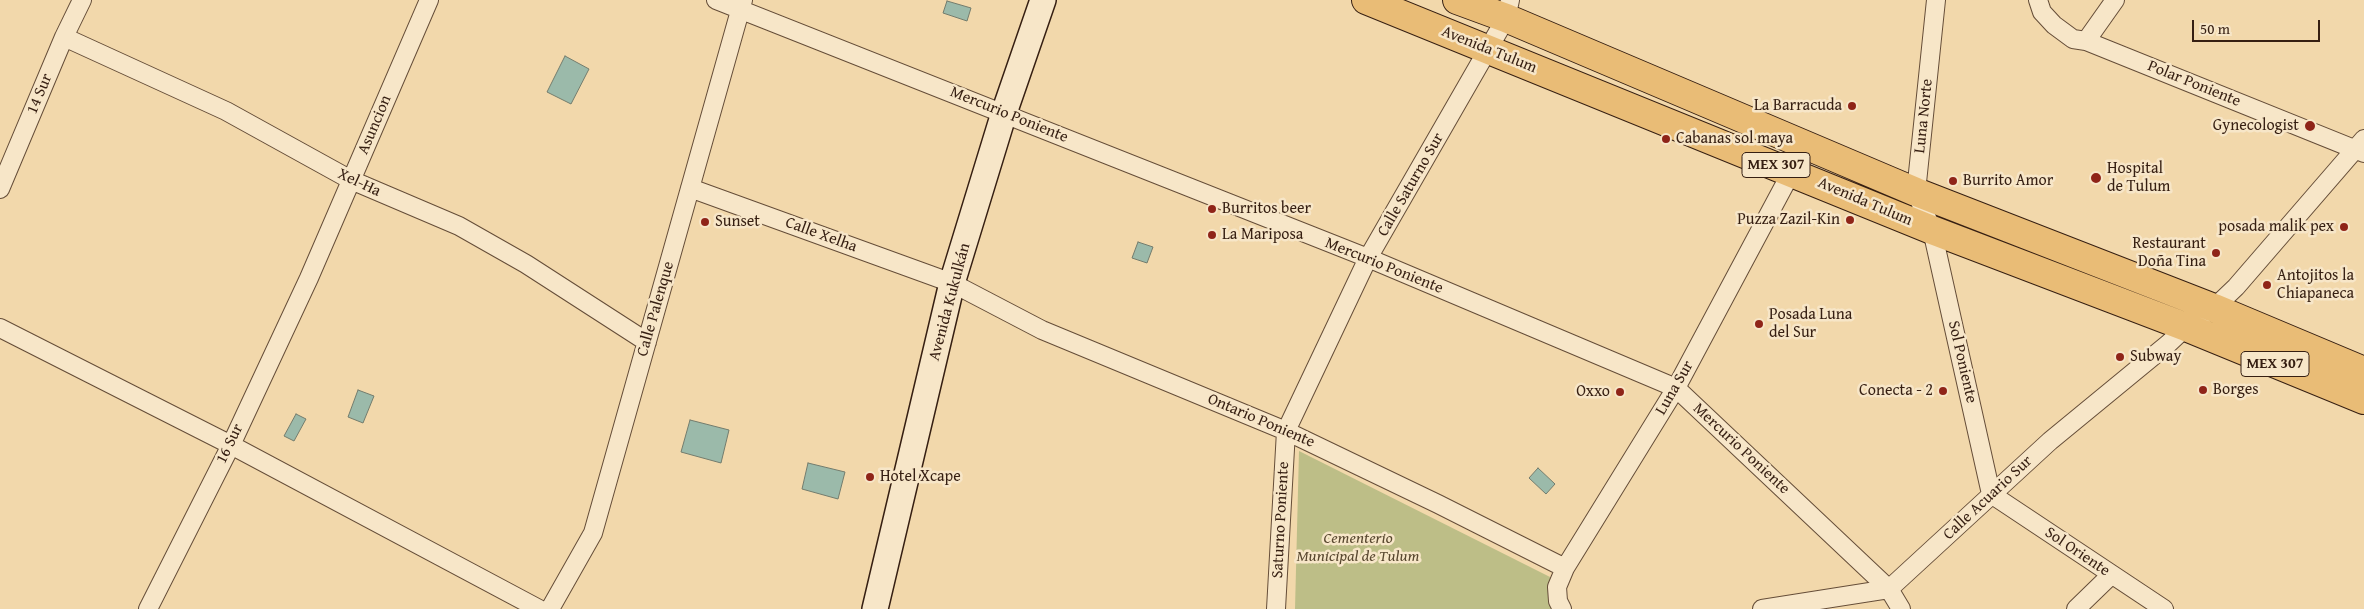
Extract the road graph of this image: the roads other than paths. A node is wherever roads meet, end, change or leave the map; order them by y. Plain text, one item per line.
1 (82, 0) edge
2 (429, 0) edge
3 (716, 0) edge
4 (1043, 0) edge
5 (1366, 0) edge
6 (1456, 0) edge
7 (1936, 0) edge
8 (2038, 0) edge
9 (2115, 0) edge
10 (742, 5) edge
11 (1508, 9) edge
12 (64, 37) junction
13 (2086, 41) junction
14 (1488, 49) junction
15 (1004, 113) junction
16 (2361, 147) edge
17 (1792, 171) junction
18 (351, 180) junction
19 (690, 188) junction
20 (0, 189) edge
21 (1916, 192) junction
22 (1932, 230) junction
23 (1368, 258) junction
24 (309, 278) joint
25 (952, 283) junction
26 (2214, 308) junction
27 (2186, 327) junction
28 (0, 328) edge
29 (647, 342) junction
30 (2364, 371) edge
31 (1676, 388) junction
32 (2364, 400) edge
33 (1286, 431) junction
34 (231, 445) junction
35 (1992, 494) junction
36 (1566, 568) junction
37 (2111, 575) junction
38 (1889, 589) junction
39 (1560, 605) edge
40 (148, 609) edge
41 (539, 609) edge
42 (550, 609) edge
43 (875, 609) edge
44 (1276, 609) edge
45 (1762, 609) edge
46 (1901, 609) edge
47 (2076, 609) edge
48 (2164, 609) edge

1 - 12 street, 14 Sur
2 - 18 street, Asuncion
3 - 10 street, Mercurio Poniente
4 - 15 street, Avenida Kukulkán
5 - 14 main road, Avenida Tulum / MEX 307
6 - 11 main road, Avenida Tulum / MEX 307
7 - 21 street, Luna Norte
8 - 13 street, Polar Poniente
9 - 13 street
10 - 15 street, Mercurio Poniente
10 - 19 street, Calle Palenque
11 - 14 street, Calle Saturno Sur
11 - 21 main road, Avenida Tulum / MEX 307
12 - 18 street, Xel-Ha
12 - 20 street, 14 Sur
13 - 16 street, Polar Poniente
14 - 17 main road, Avenida Tulum / MEX 307
14 - 23 street, Calle Saturno Sur
15 - 23 street, Mercurio Poniente
15 - 25 street, Avenida Kukulkán
16 - 26 street, Calle Acuario Sur
17 - 22 main road, Avenida Tulum / MEX 307
17 - 31 street, Luna Sur
18 - 24 street, Asuncion
18 - 29 street, Xel-Ha
19 - 25 street, Calle Xelha
19 - 29 street, Calle Palenque
21 - 22 street, Luna Norte
21 - 26 main road, Avenida Tulum / MEX 307
22 - 27 main road, Avenida Tulum / MEX 307
22 - 35 street, Sol Poniente
23 - 31 street, Mercurio Poniente
23 - 33 street, Calle Saturno Sur
24 - 34 street, 16 Sur
25 - 33 street, Ontario Poniente
25 - 43 street, Avenida Kukulkán
26 - 27 street, Calle Acuario Sur
26 - 30 main road, Avenida Tulum / MEX 307
27 - 32 main road, Avenida Tulum / MEX 307
27 - 35 street, Calle Acuario Sur
28 - 34 street
29 - 42 street, Calle Palenque
31 - 36 street, Luna Sur
31 - 38 street, Mercurio Poniente
33 - 36 street, Ontario Poniente
33 - 44 street, Saturno Poniente
34 - 40 street, 16 Sur
34 - 41 street
35 - 37 street, Sol Oriente
35 - 38 street, Calle Acuario Sur
36 - 39 street, Luna Sur
37 - 47 street
37 - 48 street, Sol Oriente
38 - 45 street
38 - 46 street, Mercurio Poniente

